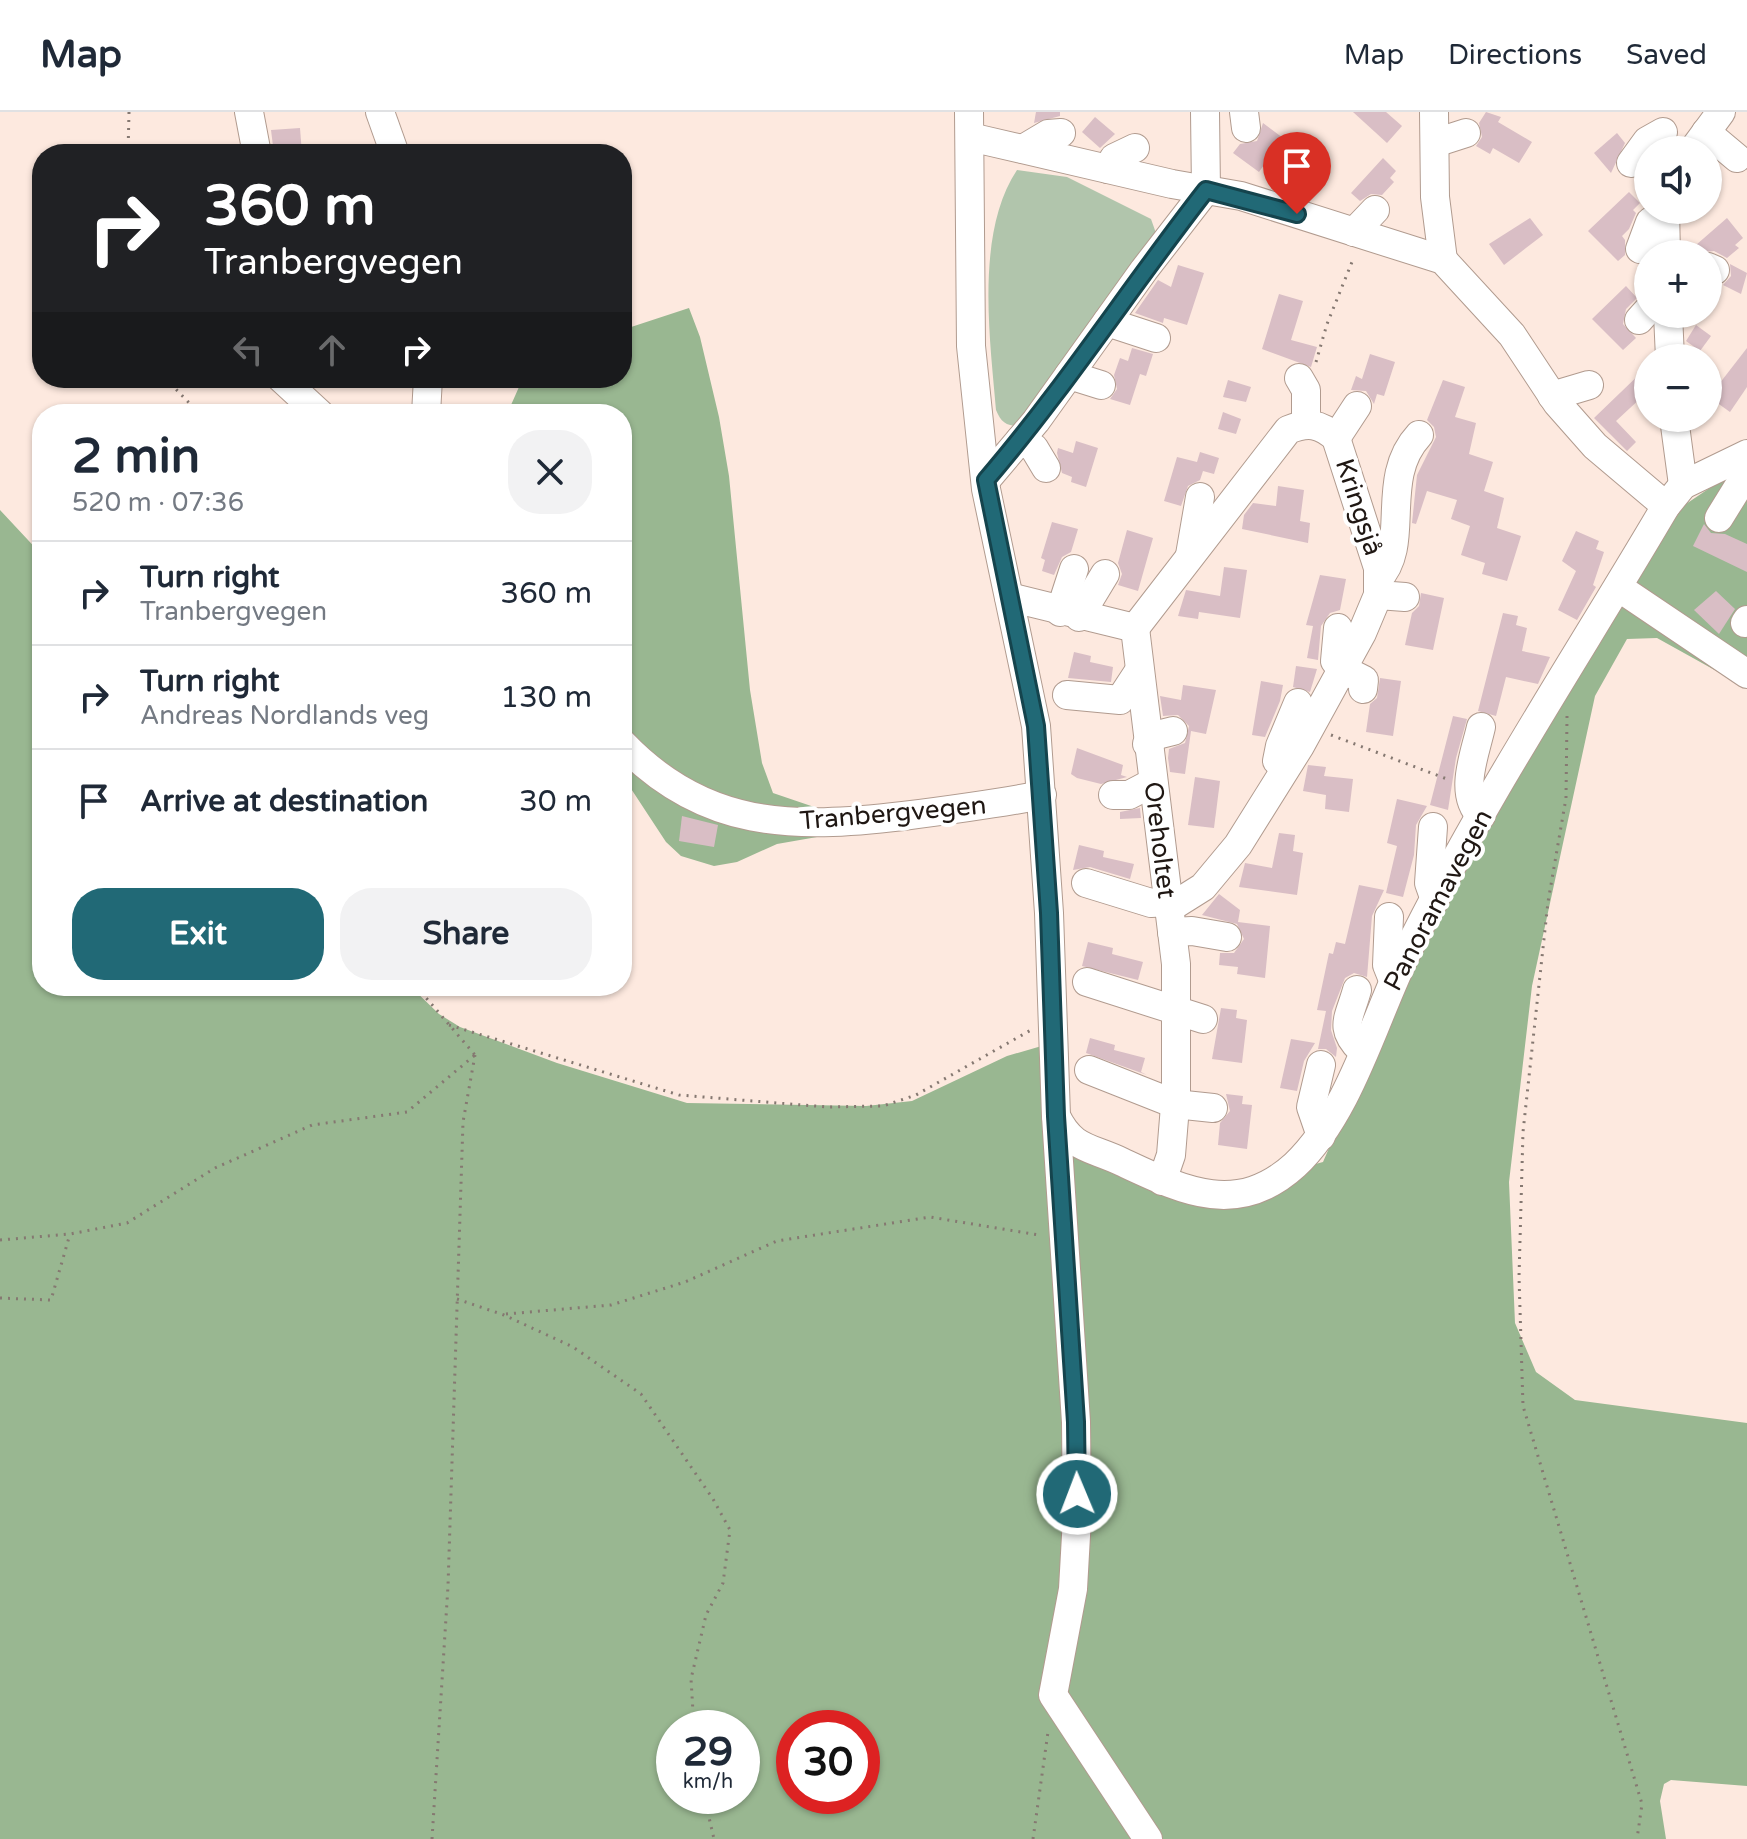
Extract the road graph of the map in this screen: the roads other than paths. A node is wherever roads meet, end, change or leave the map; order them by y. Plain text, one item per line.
1 (249, 112) edge
2 (380, 112) edge
3 (1205, 112) edge
4 (1434, 112) edge
5 (970, 125) edge
6 (1663, 131) edge
7 (1707, 131) edge
8 (1466, 133) dead end
9 (1435, 143) junction
10 (255, 144) edge
11 (391, 144) edge
12 (1135, 148) dead end
13 (1737, 158) dead end
14 (1631, 163) dead end
15 (1108, 169) junction
16 (1206, 190) junction
17 (1154, 256) junction
18 (1443, 260) junction
19 (1158, 286) dead end
20 (1107, 322) junction
21 (1156, 338) dead end
22 (1069, 375) junction
23 (1302, 384) road end
24 (1101, 385) dead end
25 (1589, 385) dead end
26 (292, 388) edge
27 (1552, 396) junction
28 (309, 404) edge
29 (1357, 406) dead end
30 (1306, 423) junction
31 (1674, 432) edge
32 (1419, 435) dead end
33 (1336, 438) junction
34 (1020, 440) junction
35 (1046, 468) dead end
36 (1742, 469) edge
37 (986, 480) junction
38 (1675, 496) junction
39 (1200, 497) dead end
40 (1719, 518) dead end
41 (1074, 569) dead end
42 (1189, 571) junction
43 (1105, 574) dead end
44 (1618, 587) junction
45 (1387, 590) junction
46 (1009, 597) junction
47 (1070, 614) junction
48 (1135, 628) junction
49 (1338, 628) dead end
50 (1342, 669) junction
51 (1139, 671) junction
52 (1747, 674) edge
53 (1363, 689) dead end
54 (1067, 695) dead end
55 (1481, 727) dead end
56 (1173, 731) dead end
57 (1147, 744) junction
58 (632, 753) edge
59 (1152, 783) junction
60 (1042, 795) junction
61 (1113, 795) dead end
62 (1481, 816) junction
63 (1433, 827) dead end
64 (1086, 883) dead end
65 (1435, 900) junction
66 (1169, 914) junction
67 (1389, 917) dead end
68 (1227, 937) dead end
69 (1394, 981) junction
70 (1087, 982) dead end
71 (1357, 990) dead end
72 (1176, 1008) junction
73 (1203, 1019) dead end
74 (1362, 1051) junction
75 (1321, 1065) dead end
76 (1089, 1070) dead end
77 (1175, 1104) junction
78 (1213, 1108) dead end
79 (1061, 1126) junction
80 (1321, 1136) junction
81 (1162, 1181) junction
82 (1148, 1839) edge

1 - 10 street
2 - 11 street
3 - 16 street
4 - 9 street
5 - 15 street
5 - 37 street
6 - 14 street
7 - 13 street
8 - 9 street
9 - 18 street
12 - 15 street
15 - 16 street
16 - 17 street
16 - 18 street
17 - 19 street
17 - 20 street
18 - 27 street
20 - 21 street
20 - 22 street
22 - 24 street
22 - 34 street
23 - 30 street
25 - 27 street
26 - 28 street
27 - 38 street
29 - 33 street
30 - 33 street, Kringsjå
30 - 42 street
31 - 38 street
32 - 45 street
33 - 45 street, Kringsjå
34 - 35 street
34 - 37 street
36 - 38 street
36 - 40 street
37 - 46 street
38 - 44 street, Panoramavegen
39 - 42 street
41 - 47 street
42 - 48 street
43 - 47 street
44 - 52 street
44 - 62 street, Panoramavegen
45 - 50 street
46 - 47 street
46 - 60 street
47 - 48 street
48 - 51 street, Oreholtet
49 - 50 street
50 - 53 street
50 - 66 street
51 - 54 street
51 - 57 street, Oreholtet
55 - 62 street
56 - 57 street
57 - 59 street, Oreholtet
58 - 60 street, Tranbergvegen
59 - 61 street
59 - 66 street, Oreholtet
60 - 79 street
62 - 65 street, Panoramavegen
63 - 65 street
64 - 66 street
65 - 69 street, Panoramavegen
66 - 68 street
66 - 72 street, Oreholtet
67 - 69 street
69 - 74 street, Panoramavegen
70 - 72 street
71 - 74 street
72 - 73 street
72 - 77 street, Oreholtet
74 - 80 street, Panoramavegen
75 - 80 street
76 - 77 street
77 - 78 street
77 - 81 street, Oreholtet
79 - 81 street, Panoramavegen
79 - 82 street
80 - 81 street, Panoramavegen

